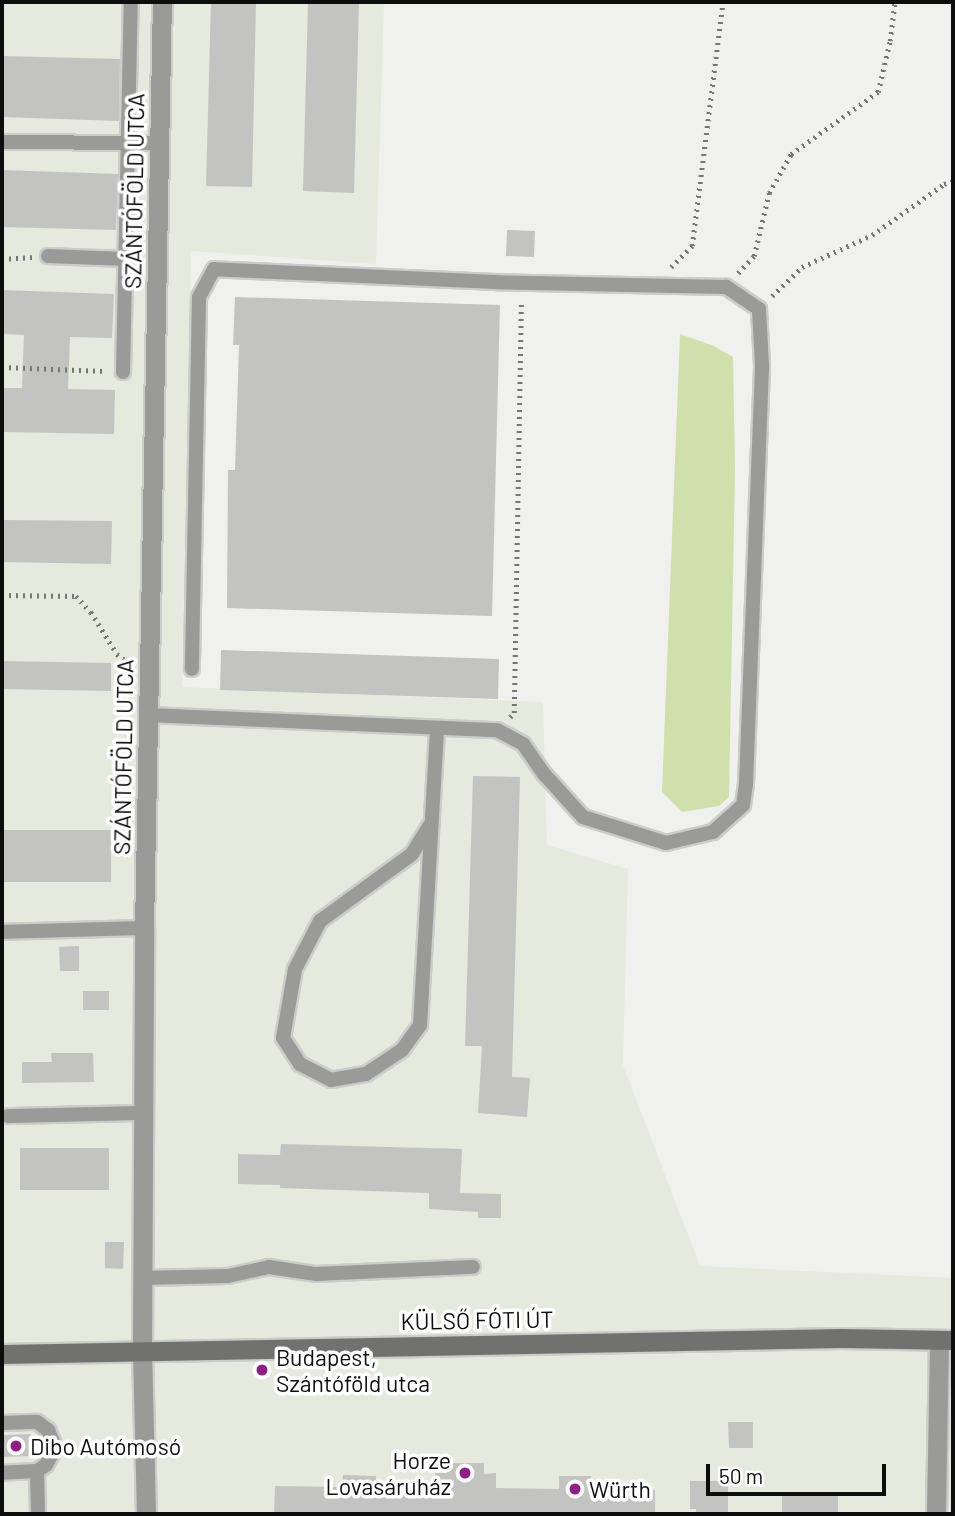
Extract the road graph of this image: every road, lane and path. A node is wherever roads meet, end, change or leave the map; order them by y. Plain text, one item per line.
1 (131, 2) edge
2 (162, 2) edge
3 (723, 2) edge
4 (895, 2) edge
5 (2, 142) edge
6 (159, 143) junction
7 (127, 145) junction
8 (953, 181) edge
9 (48, 256) joint
10 (2, 259) edge
11 (125, 259) junction
12 (521, 282) junction
13 (654, 285) junction
14 (726, 287) junction
15 (758, 309) junction
16 (2, 367) edge
17 (123, 372) joint
18 (2, 595) edge
19 (192, 669) dead end
20 (150, 678) junction
21 (149, 715) junction
22 (437, 727) junction
23 (497, 730) junction
24 (430, 825) junction
25 (144, 928) junction
26 (2, 932) edge
27 (143, 1113) junction
28 (8, 1116) dead end
29 (473, 1267) dead end
30 (143, 1278) junction
31 (946, 1340) edge
32 (142, 1350) junction
33 (2, 1354) edge
34 (2, 1423) edge
35 (37, 1471) junction
36 (2, 1472) edge
37 (38, 1514) edge
38 (146, 1514) edge
39 (936, 1514) edge

1 - 7 lane
2 - 6 street, SZÁNTÓFÖLD UTCA
3 - 13 path
4 - 14 path
5 - 7 lane
6 - 7 lane
6 - 20 street, SZÁNTÓFÖLD UTCA
7 - 11 lane
8 - 15 path
9 - 10 path
9 - 11 lane
11 - 17 lane
12 - 13 lane
12 - 19 lane
12 - 23 path
13 - 14 lane
14 - 15 lane
15 - 23 lane
16 - 17 path
18 - 20 path
20 - 21 street, SZÁNTÓFÖLD UTCA
21 - 22 lane
21 - 25 street, SZÁNTÓFÖLD UTCA
22 - 23 lane
22 - 24 lane
24 - 24 lane
25 - 26 lane
25 - 27 street, SZÁNTÓFÖLD UTCA
27 - 28 lane
27 - 30 street, SZÁNTÓFÖLD UTCA
29 - 30 lane
30 - 32 street, SZÁNTÓFÖLD UTCA
31 - 32 main road, KÜLSŐ FÓTI ÚT
31 - 39 street
32 - 33 main road, KÜLSŐ FÓTI ÚT
32 - 38 street, SZÁNTÓFÖLD UTCA
34 - 35 lane
35 - 36 lane
35 - 37 lane

